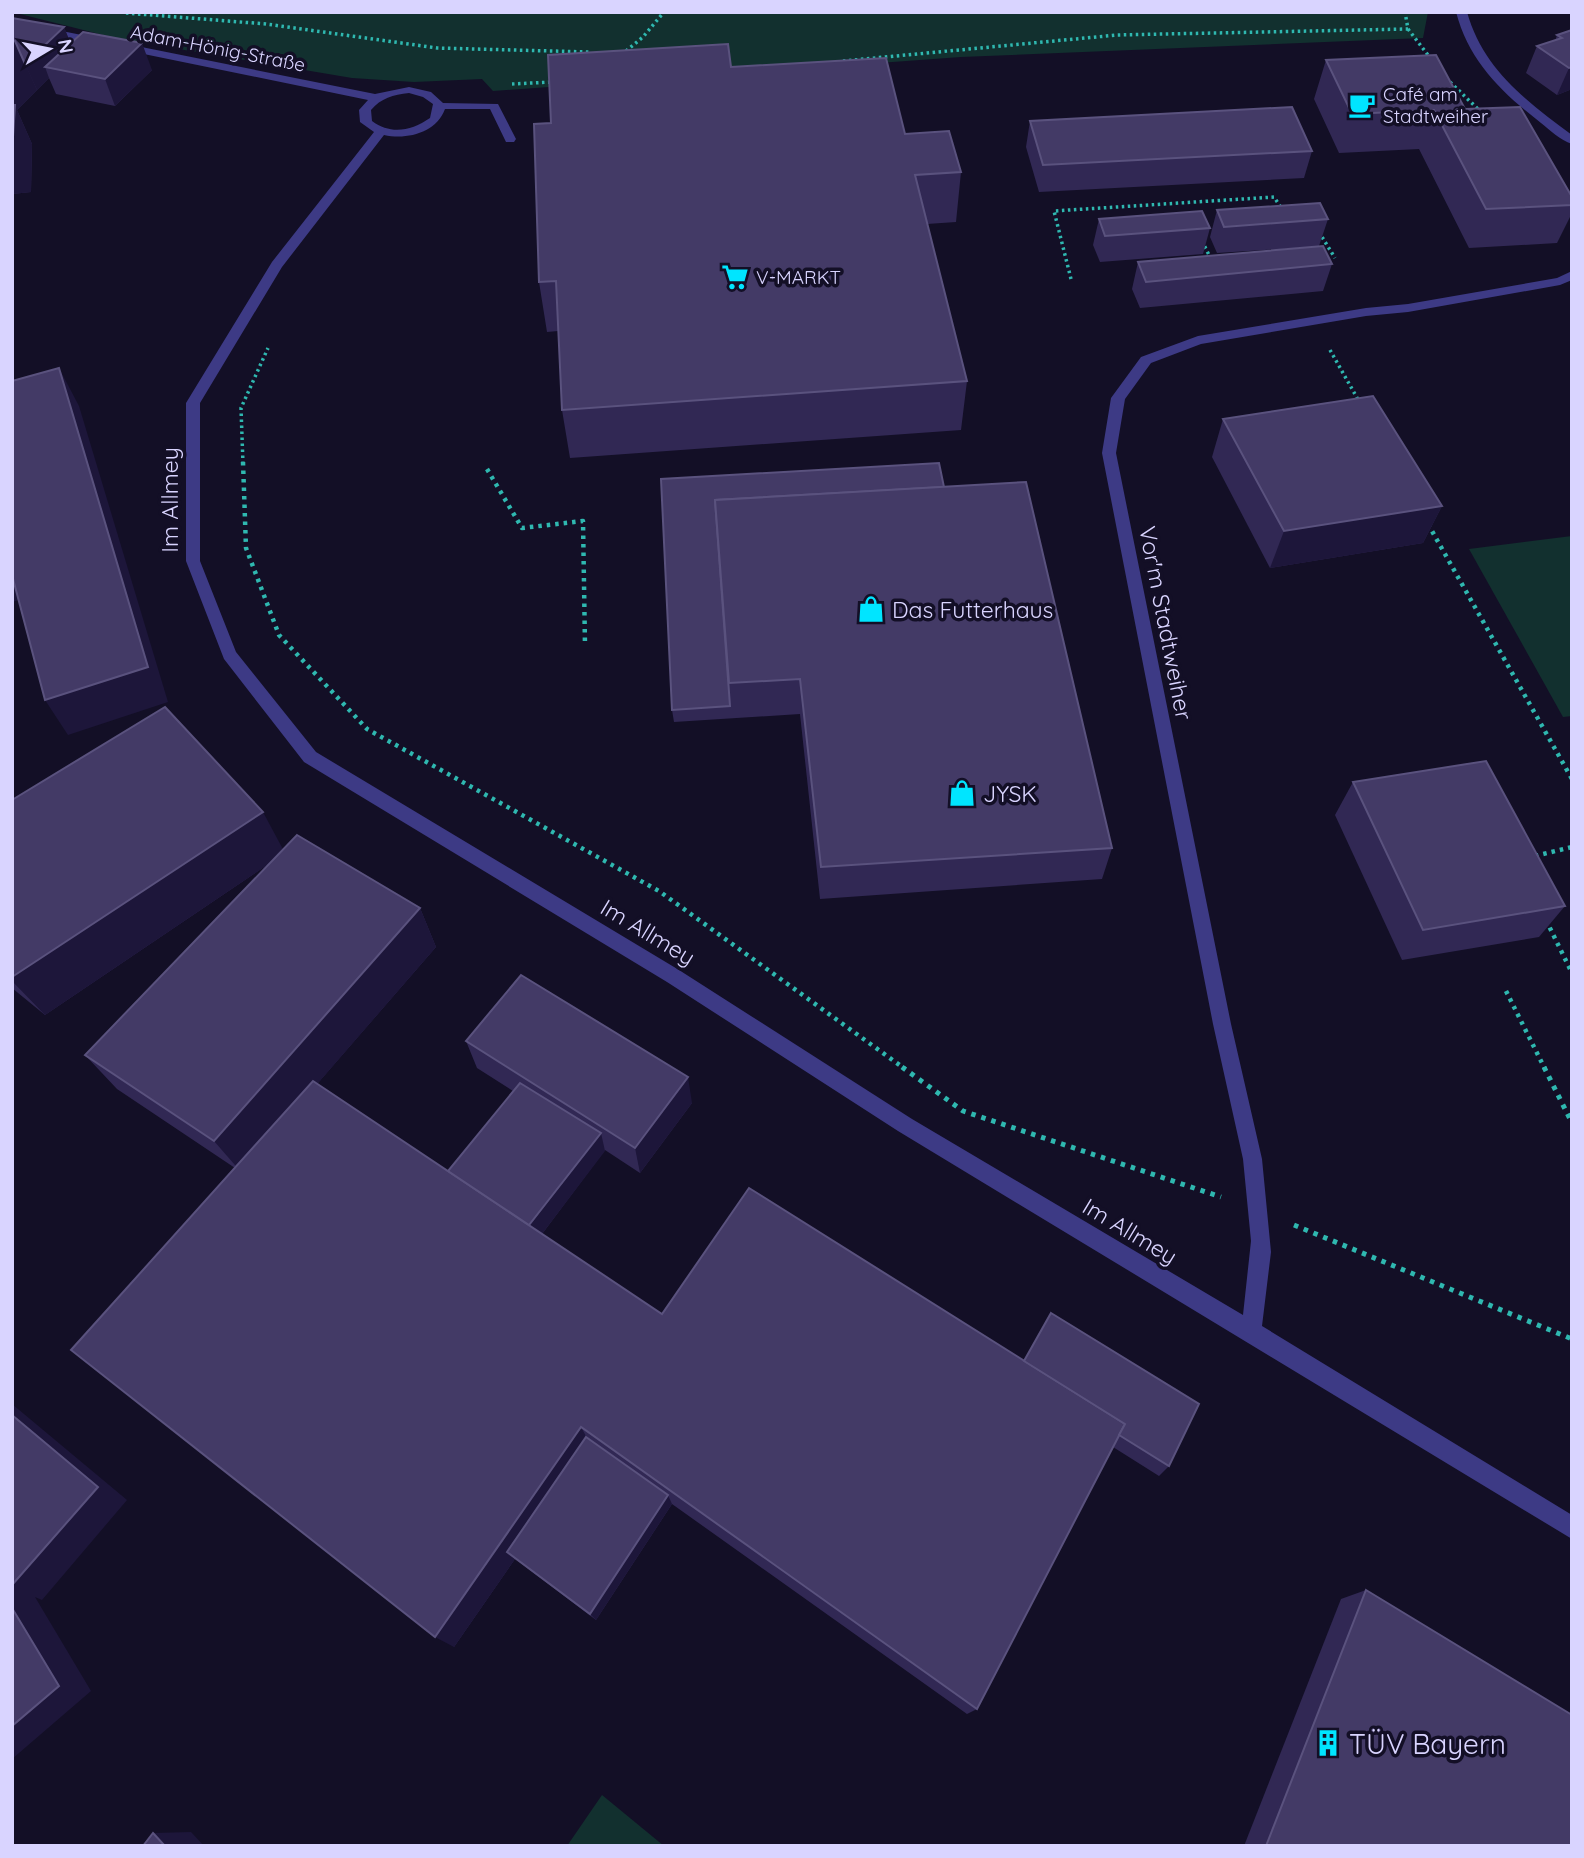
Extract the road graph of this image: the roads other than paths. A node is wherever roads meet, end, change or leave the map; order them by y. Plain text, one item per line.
1 (1461, 12) edge
2 (12, 24) edge
3 (377, 98) junction
4 (440, 106) junction
5 (381, 131) junction
6 (510, 139) dead end
7 (1572, 141) edge
8 (1572, 275) edge
9 (1251, 1331) junction
10 (1572, 1528) edge

1 - 7 street
2 - 3 street, Adam-Hönig-Straße
3 - 4 street
3 - 5 street
4 - 5 street
4 - 6 street
5 - 9 street, Im Allmey
8 - 9 street, Vor'm Stadtweiher
9 - 10 street, Im Allmey

